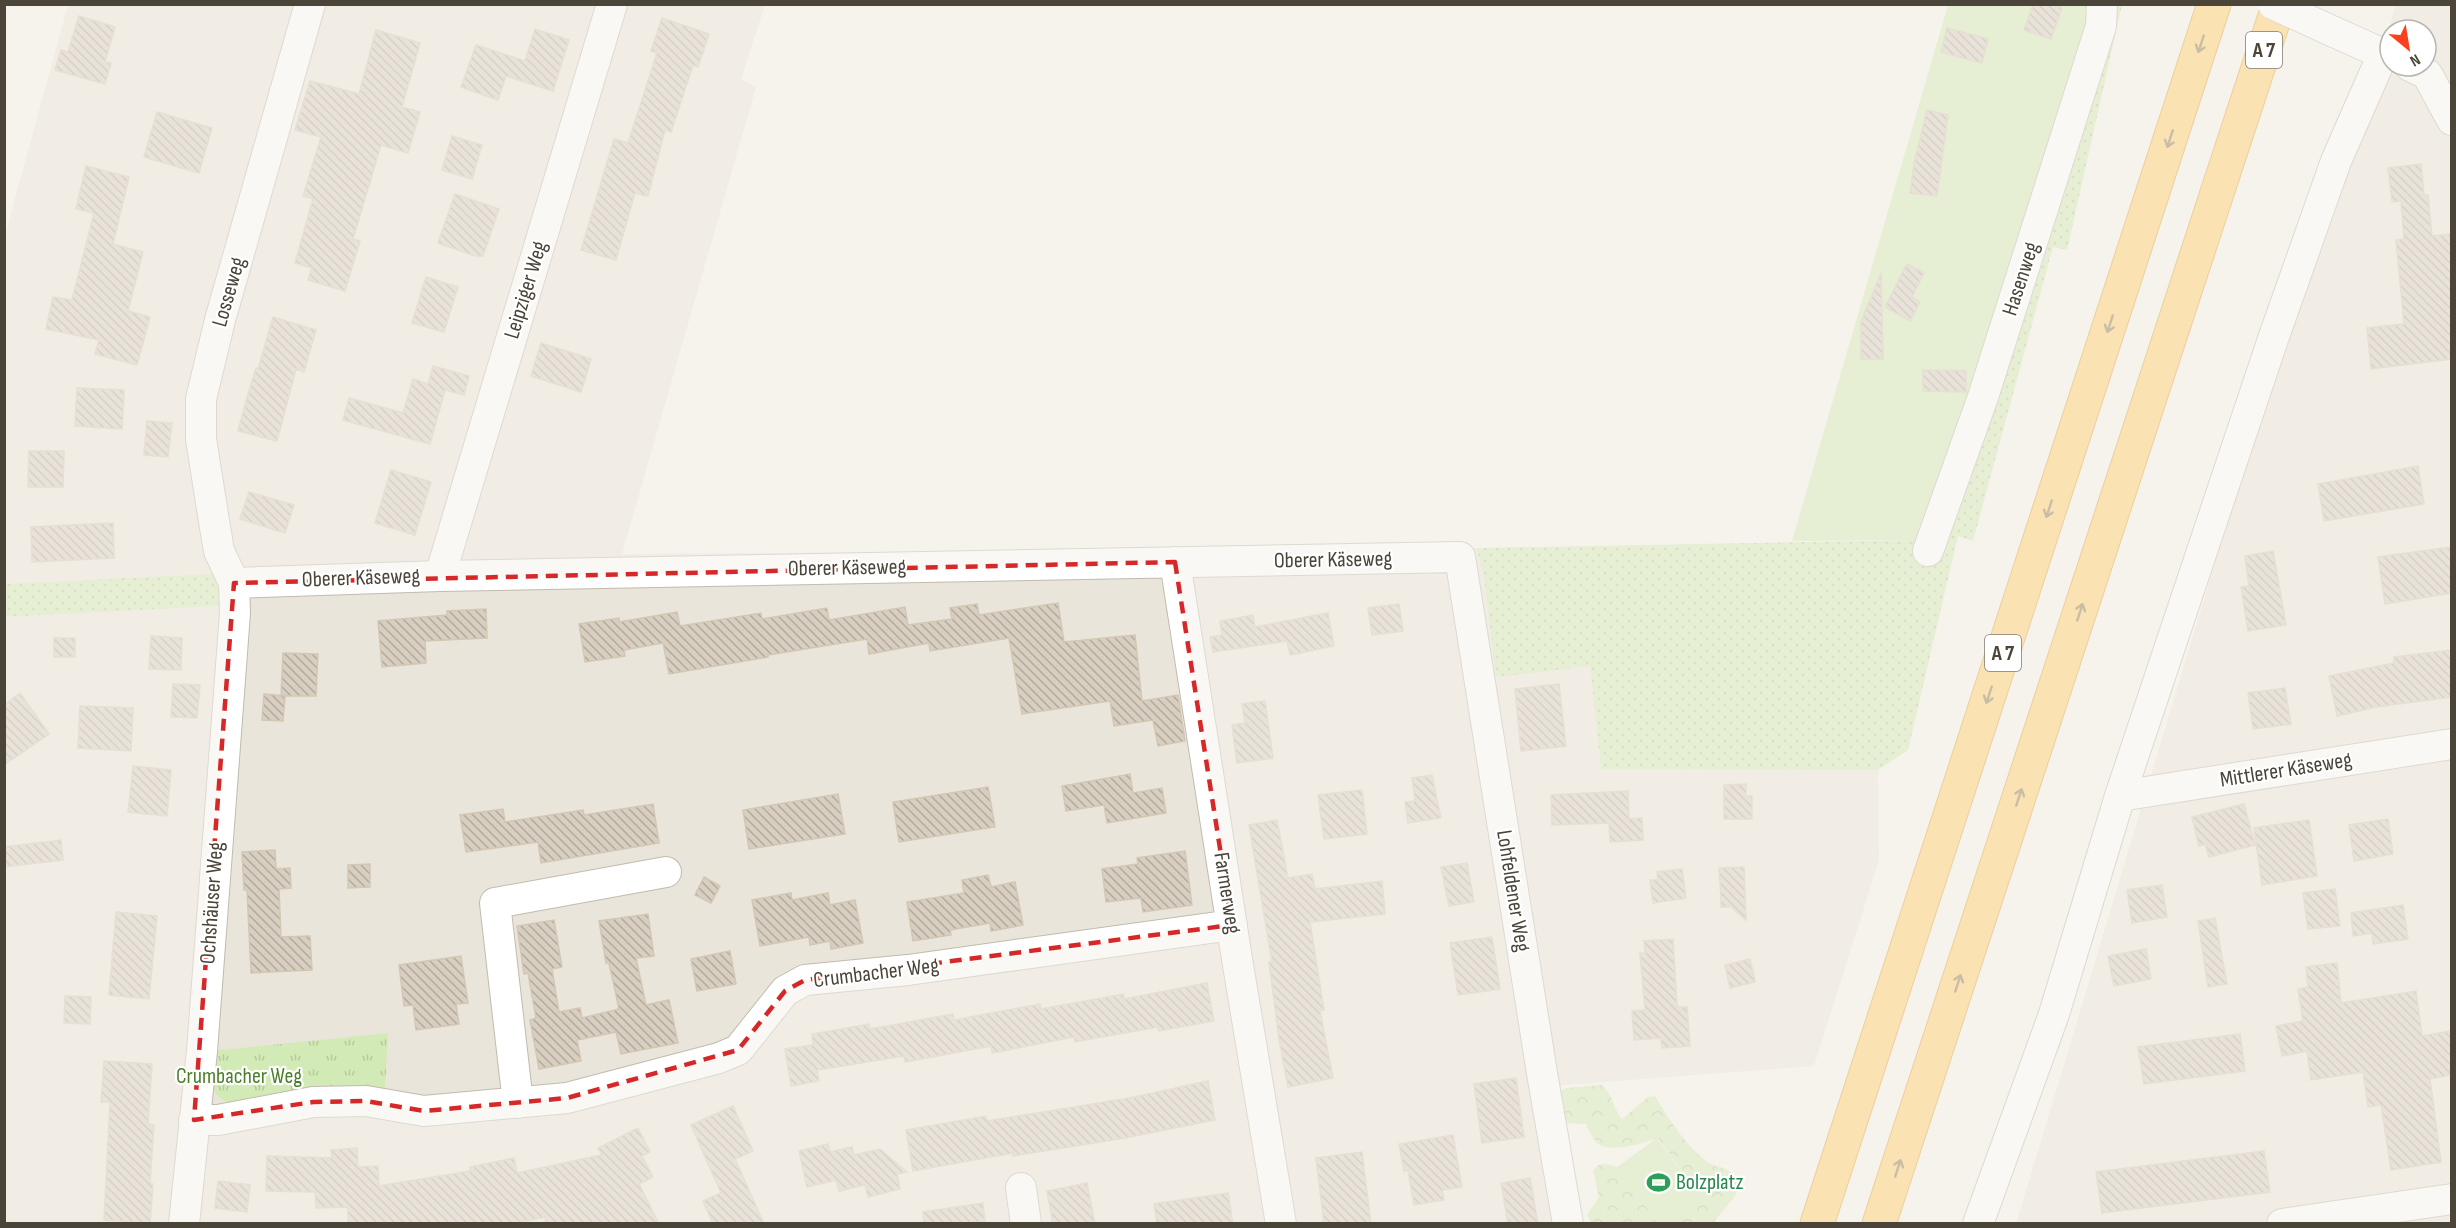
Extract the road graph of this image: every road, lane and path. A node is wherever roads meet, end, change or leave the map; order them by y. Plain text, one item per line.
1 (310, 4) edge
2 (612, 4) edge
3 (2102, 4) edge
4 (2214, 4) edge
5 (2273, 4) edge
6 (2278, 4) edge
7 (2378, 52) edge
8 (2383, 78) edge
9 (2429, 78) edge
10 (2451, 120) edge
11 (1928, 551) dead end
12 (1460, 557) joint
13 (1176, 562) junction
14 (440, 576) junction
15 (234, 583) junction
16 (2451, 744) edge
17 (2120, 796) junction
18 (666, 872) dead end
19 (1232, 925) junction
20 (518, 1103) junction
21 (194, 1120) junction
22 (1020, 1188) dead end
23 (2451, 1198) edge
24 (184, 1224) edge
25 (1026, 1224) edge
26 (1281, 1224) edge
27 (1568, 1224) edge
28 (1817, 1224) edge
29 (1879, 1224) edge
30 (1978, 1224) edge
31 (2282, 1224) edge

1 - 15 street, Losseweg
2 - 14 street, Leipziger Weg
3 - 11 street, Hasenweg
4 -> 28 highway, A 7
5 - 7 street, bridge
29 -> 6 highway, A 7
8 - 17 street
9 - 10 street
12 - 13 street, Oberer Käseweg
12 - 27 street, Lohfeldener Weg
13 - 14 street, Oberer Käseweg
13 - 19 street, Farmerweg
14 - 15 street, Oberer Käseweg
15 - 21 street, Ochshäuser Weg
16 - 17 street, Mittlerer Käseweg
17 - 30 street
18 - 20 street
19 - 20 street, Crumbacher Weg
19 - 26 street, Farmerweg
20 - 21 street, Crumbacher Weg
21 - 24 street, Ochshäuser Weg
22 - 25 street
23 - 31 street

